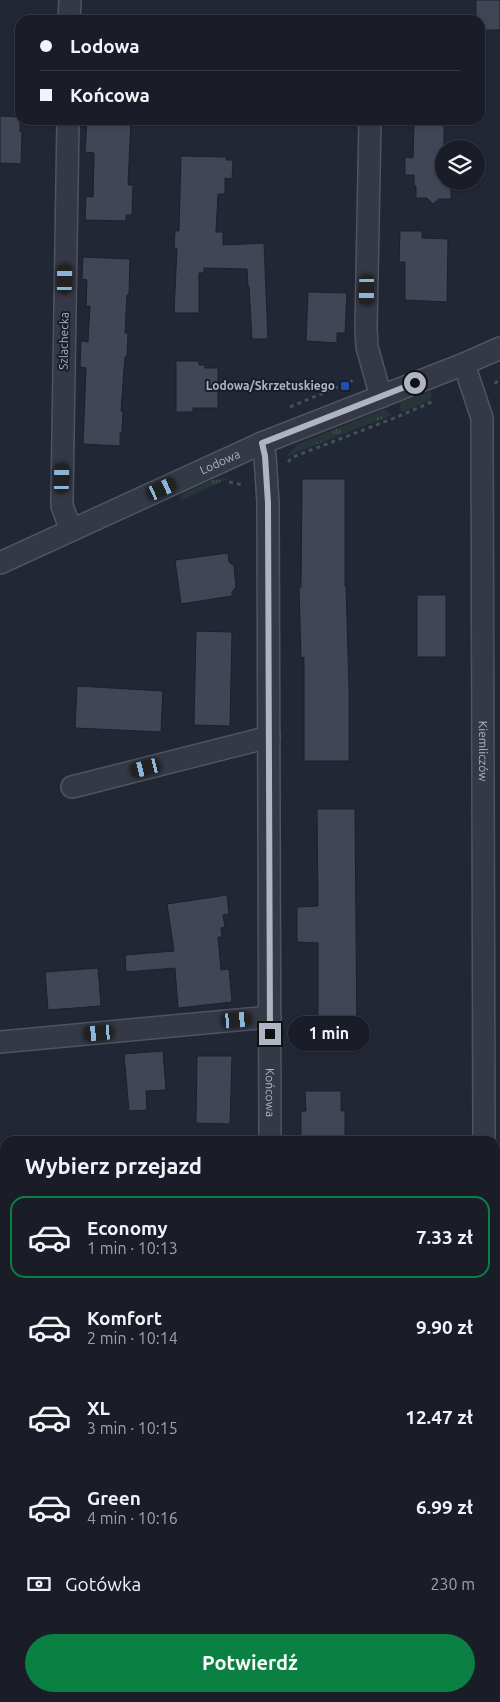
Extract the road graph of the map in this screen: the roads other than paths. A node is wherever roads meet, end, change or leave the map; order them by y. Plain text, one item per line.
1 (70, 0) edge
2 (69, 15) edge
3 (68, 125) edge
4 (370, 125) edge
5 (500, 348) edge
6 (464, 364) junction
7 (381, 397) junction
8 (262, 443) junction
9 (71, 530) junction
10 (0, 563) edge
11 (269, 737) junction
12 (72, 787) dead end
13 (270, 1017) junction
14 (0, 1042) edge
15 (270, 1136) edge
16 (484, 1136) edge

1 - 2 street
3 - 9 street, Szlachecka
4 - 7 street
5 - 6 street, Lodowa
6 - 7 street, Lodowa
6 - 16 street, Kiemliczów
7 - 8 street, Lodowa
8 - 9 street, Lodowa
8 - 11 street, Końcowa
9 - 10 street, Lodowa
11 - 12 street
11 - 13 street, Końcowa
13 - 14 street
13 - 15 street, Końcowa

